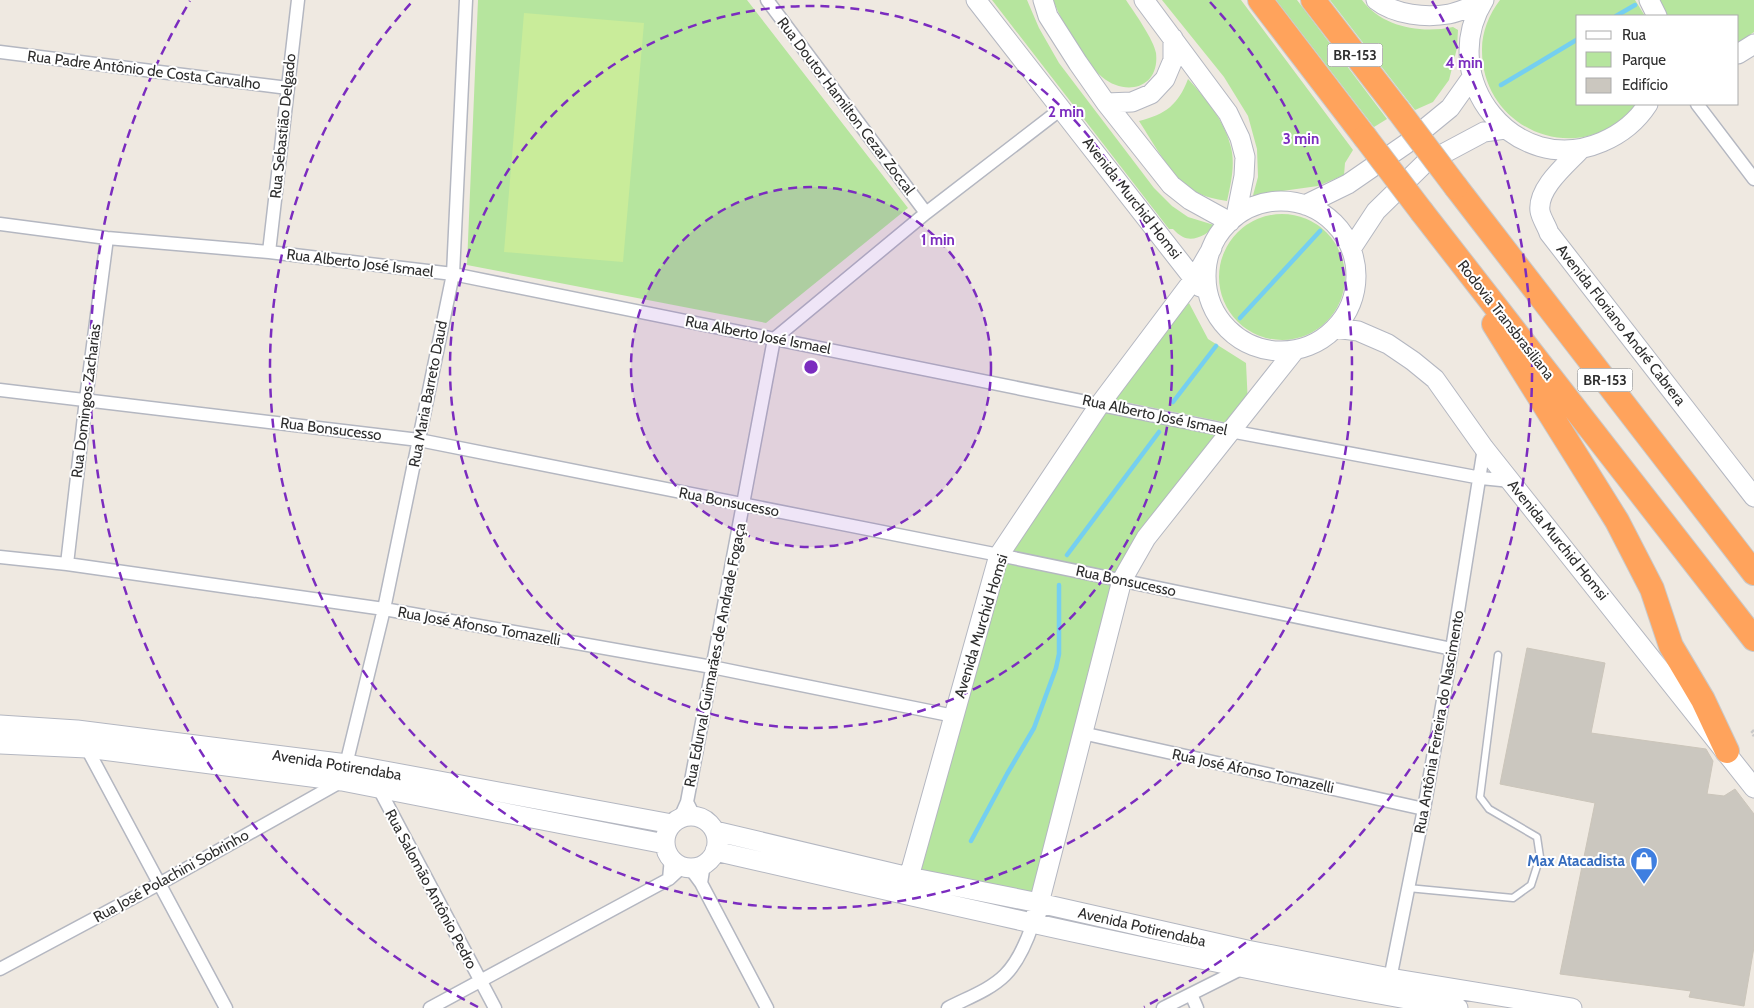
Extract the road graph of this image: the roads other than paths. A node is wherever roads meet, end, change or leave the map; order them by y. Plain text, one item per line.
1 (298, 0) edge
2 (466, 0) edge
3 (766, 0) edge
4 (976, 0) edge
5 (1042, 0) edge
6 (1144, 0) edge
7 (1260, 0) edge
8 (1313, 0) edge
9 (1376, 0) edge
10 (1648, 0) edge
11 (1483, 1) edge
12 (1656, 15) edge
13 (1173, 38) junction
14 (1754, 44) edge
15 (0, 52) edge
16 (1739, 53) edge
17 (1472, 77) junction
18 (288, 88) junction
19 (1106, 103) junction
20 (1698, 105) edge
21 (1649, 106) edge
22 (1061, 109) junction
23 (1506, 129) junction
24 (1581, 149) junction
25 (1754, 179) edge
26 (1305, 205) junction
27 (926, 213) junction
28 (1233, 219) junction
29 (0, 224) edge
30 (107, 238) junction
31 (1212, 248) junction
32 (1351, 249) junction
33 (269, 252) junction
34 (453, 274) junction
35 (1194, 279) junction
36 (1485, 293) junction
37 (1210, 300) junction
38 (1335, 328) junction
39 (774, 339) junction
40 (1295, 350) junction
41 (0, 390) edge
42 (86, 399) junction
43 (1100, 404) junction
44 (1230, 431) junction
45 (419, 440) junction
46 (1484, 448) junction
47 (1480, 478) junction
48 (1511, 481) junction
49 (1754, 497) edge
50 (742, 504) junction
51 (999, 555) junction
52 (0, 557) edge
53 (67, 564) junction
54 (1754, 572) edge
55 (1122, 580) junction
56 (384, 609) junction
57 (1754, 640) edge
58 (1452, 649) junction
59 (1498, 655) dead end
60 (712, 667) junction
61 (954, 716) junction
62 (0, 725) edge
63 (77, 730) junction
64 (1082, 733) junction
65 (0, 744) edge
66 (87, 748) junction
67 (1727, 751) junction
68 (370, 768) junction
69 (344, 773) junction
70 (378, 788) junction
71 (1754, 788) edge
72 (1424, 809) junction
73 (683, 815) junction
74 (715, 830) junction
75 (688, 859) junction
76 (910, 877) junction
77 (159, 884) junction
78 (1408, 888) junction
79 (1039, 904) junction
80 (1033, 923) junction
81 (1247, 950) junction
82 (1243, 968) junction
83 (0, 969) edge
84 (480, 981) junction
85 (1388, 987) junction
86 (1191, 994) junction
87 (1559, 1007) edge
88 (226, 1008) edge
89 (430, 1008) edge
90 (495, 1008) edge
91 (767, 1008) edge
92 (948, 1008) edge
93 (1163, 1008) edge
94 (1197, 1008) edge
95 (1458, 1008) edge

1 - 18 street, Rua Sebastião Delgado
2 - 34 street, Rua Maria Barreto Daud
3 - 27 street, Rua Doutor Hamilton Cezar Zoccal
4 - 22 main road, Avenida Murchid Homsi
5 - 19 main road
6 - 13 main road
7 - 36 highway, Rodovia Transbrasiliana / BR-153, bridge
8 - 54 highway, BR-153, bridge
9 - 11 main road
10 - 12 main road
11 - 17 main road
13 - 19 main road
13 - 28 main road
14 - 16 main road
15 - 18 street, Rua Padre Antônio de Costa Carvalho
17 - 23 main road
17 - 26 main road
18 - 33 street, Rua Sebastião Delgado
19 - 28 main road
20 - 25 street
21 - 24 main road
22 - 27 street
22 - 35 main road, Avenida Murchid Homsi
23 - 24 main road
23 - 32 main road
24 - 49 main road, Avenida Floriano André Cabrera
26 - 28 main road
26 - 32 main road
27 - 39 street
28 - 31 main road
29 - 30 street, Rua Alberto José Ismael
30 - 33 street, Rua Alberto José Ismael
30 - 42 street, Rua Domingos Zacharias
31 - 35 main road, Avenida Murchid Homsi
31 - 37 main road
32 - 38 main road
33 - 34 street, Rua Alberto José Ismael
34 - 39 street, Rua Alberto José Ismael
34 - 45 street, Rua Maria Barreto Daud
35 - 37 main road, Avenida Murchid Homsi
35 - 43 main road, Avenida Murchid Homsi
36 - 57 highway, Rodovia Transbrasiliana / BR-153
36 - 67 highway
37 - 40 main road
38 - 40 main road
38 - 46 main road, Avenida Murchid Homsi
39 - 43 street, Rua Alberto José Ismael
39 - 50 street, Rua Edurval Guimarães de Andrade Fogaça
40 - 44 main road
41 - 42 street, Rua Bonsucesso
42 - 45 street, Rua Bonsucesso
42 - 53 street, Rua Domingos Zacharias
43 - 44 street, Rua Alberto José Ismael
43 - 51 main road, Avenida Murchid Homsi
44 - 47 street, Rua Alberto José Ismael
44 - 55 main road
45 - 50 street, Rua Bonsucesso
45 - 56 street, Rua Maria Barreto Daud
46 - 47 street, Rua Antônia Ferreira do Nascimento
46 - 48 main road, Avenida Murchid Homsi
47 - 48 street, Rua Alberto José Ismael
47 - 58 street, Rua Antônia Ferreira do Nascimento
48 - 67 main road, Avenida Murchid Homsi
50 - 51 street, Rua Bonsucesso
50 - 60 street, Rua Edurval Guimarães de Andrade Fogaça
51 - 55 street, Rua Bonsucesso
51 - 61 main road, Avenida Murchid Homsi
52 - 53 street, Rua José Afonso Tomazelli
53 - 56 street, Rua José Afonso Tomazelli
55 - 58 street, Rua Bonsucesso
55 - 64 main road
56 - 60 street, Rua José Afonso Tomazelli
56 - 69 street, Rua Maria Barreto Daud
58 - 72 street, Rua Antônia Ferreira do Nascimento
59 - 78 lane
60 - 61 street, Rua José Afonso Tomazelli
60 - 73 street, Rua Edurval Guimarães de Andrade Fogaça
61 - 76 main road, Avenida Murchid Homsi
62 - 63 main road, Avenida Potirendaba
63 - 66 street
63 - 69 main road, Avenida Potirendaba
64 - 72 street, Rua José Afonso Tomazelli
64 - 79 main road
65 - 66 main road, Avenida Potirendaba
66 - 69 main road, Avenida Potirendaba
66 - 77 street
67 - 71 main road, Avenida Murchid Homsi
68 - 69 main road, Avenida Potirendaba
68 - 70 street, Rua Salomão Antônio Pedro
68 - 73 main road, Avenida Potirendaba
69 - 70 main road, Avenida Potirendaba
69 - 77 street, Rua José Polachini Sobrinho
70 - 75 main road, Avenida Potirendaba
70 - 84 street, Rua Salomão Antônio Pedro
72 - 78 street, Rua Antônia Ferreira do Nascimento
73 - 74 main road
73 - 75 main road
74 - 75 main road
74 - 76 main road, Avenida Potirendaba
75 - 80 main road, Avenida Potirendaba
75 - 84 street
75 - 91 street
76 - 79 main road, Avenida Potirendaba
77 - 83 street, Rua José Polachini Sobrinho
77 - 88 street
78 - 85 street, Rua Antônia Ferreira do Nascimento
79 - 80 main road
79 - 81 main road, Avenida Potirendaba
80 - 82 main road, Avenida Potirendaba
80 - 92 street
81 - 82 street
81 - 85 main road, Avenida Potirendaba
82 - 85 main road, Avenida Potirendaba
82 - 86 street
84 - 89 street
84 - 90 street, Rua Salomão Antônio Pedro
85 - 87 main road, Avenida Potirendaba
85 - 95 main road, Avenida Potirendaba
86 - 93 street
86 - 94 street

